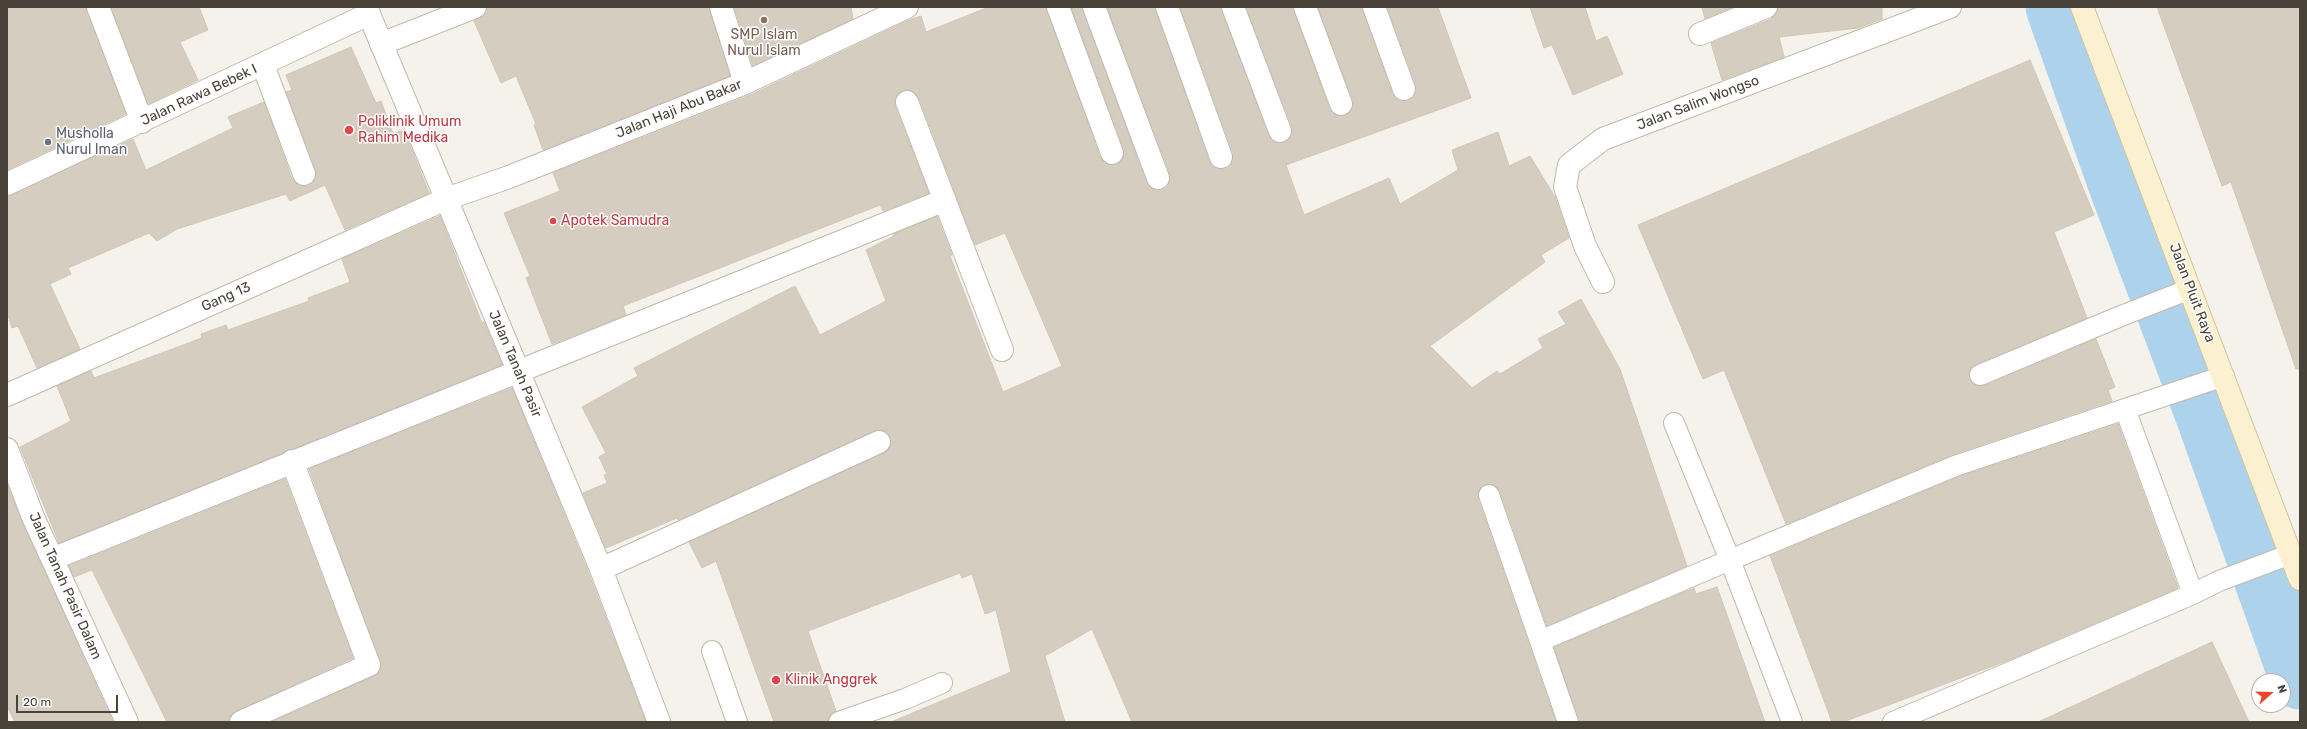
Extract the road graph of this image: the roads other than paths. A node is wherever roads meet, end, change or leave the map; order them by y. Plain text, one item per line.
1 (98, 7) edge
2 (475, 7) edge
3 (721, 7) edge
4 (907, 7) edge
5 (1058, 7) edge
6 (1094, 7) edge
7 (1167, 7) edge
8 (1233, 7) edge
9 (1305, 7) edge
10 (1374, 7) edge
11 (1766, 7) edge
12 (1950, 7) edge
13 (2082, 7) edge
14 (367, 11) edge
15 (1700, 34) dead end
16 (381, 44) junction
17 (263, 65) junction
18 (745, 83) junction
19 (1404, 89) dead end
20 (907, 102) dead end
21 (1341, 104) dead end
22 (142, 122) junction
23 (1280, 131) dead end
24 (1112, 153) dead end
25 (1220, 157) dead end
26 (304, 174) dead end
27 (1158, 178) dead end
28 (7, 184) edge
29 (446, 199) junction
30 (945, 200) junction
31 (1603, 282) dead end
32 (2190, 289) junction
33 (1002, 350) dead end
34 (519, 372) junction
35 (1980, 375) dead end
36 (2224, 376) junction
37 (7, 395) edge
38 (2125, 409) junction
39 (1674, 423) dead end
40 (879, 442) dead end
41 (7, 449) edge
42 (292, 461) junction
43 (1489, 496) dead end
44 (2291, 554) junction
45 (52, 559) junction
46 (1730, 560) junction
47 (601, 569) junction
48 (2300, 579) edge
49 (2193, 594) junction
50 (1540, 641) junction
51 (712, 651) dead end
52 (942, 682) dead end
53 (127, 722) edge
54 (241, 722) edge
55 (659, 722) edge
56 (737, 722) edge
57 (839, 722) edge
58 (1568, 722) edge
59 (1792, 722) edge
60 (1893, 722) edge

1 - 22 street
2 - 16 street
3 - 18 street
4 - 18 street, Jalan Haji Abu Bakar
5 - 24 street
6 - 27 street
7 - 25 street
8 - 23 street
9 - 21 street
10 - 19 street
11 - 15 street
12 - 31 street, Jalan Salim Wongso
13 - 32 main road, Jalan Pluit Raya
14 - 16 street, Jalan Tanah Pasir
14 - 17 street, Jalan Rawa Bebek I
16 - 29 street, Jalan Tanah Pasir
17 - 22 street, Jalan Rawa Bebek I
17 - 26 street
18 - 29 street, Jalan Haji Abu Bakar
20 - 30 street
22 - 28 street, Jalan Rawa Bebek I
29 - 34 street, Jalan Tanah Pasir
29 - 37 street, Gang 13
30 - 33 street
30 - 34 street
32 - 35 lane
32 - 36 main road, Jalan Pluit Raya
34 - 42 street
34 - 47 street, Jalan Tanah Pasir
36 - 38 lane
36 - 44 main road, Jalan Pluit Raya
38 - 46 lane
38 - 49 lane
39 - 46 lane
40 - 47 street
41 - 45 street, Jalan Tanah Pasir Dalam
42 - 45 street
42 - 54 street
43 - 50 lane
44 - 48 main road, Jalan Pluit Raya
44 - 49 lane
45 - 53 street, Jalan Tanah Pasir Dalam
46 - 50 lane
46 - 59 lane
47 - 55 street, Jalan Tanah Pasir
49 - 60 lane
50 - 58 lane
51 - 56 lane
52 - 57 lane

